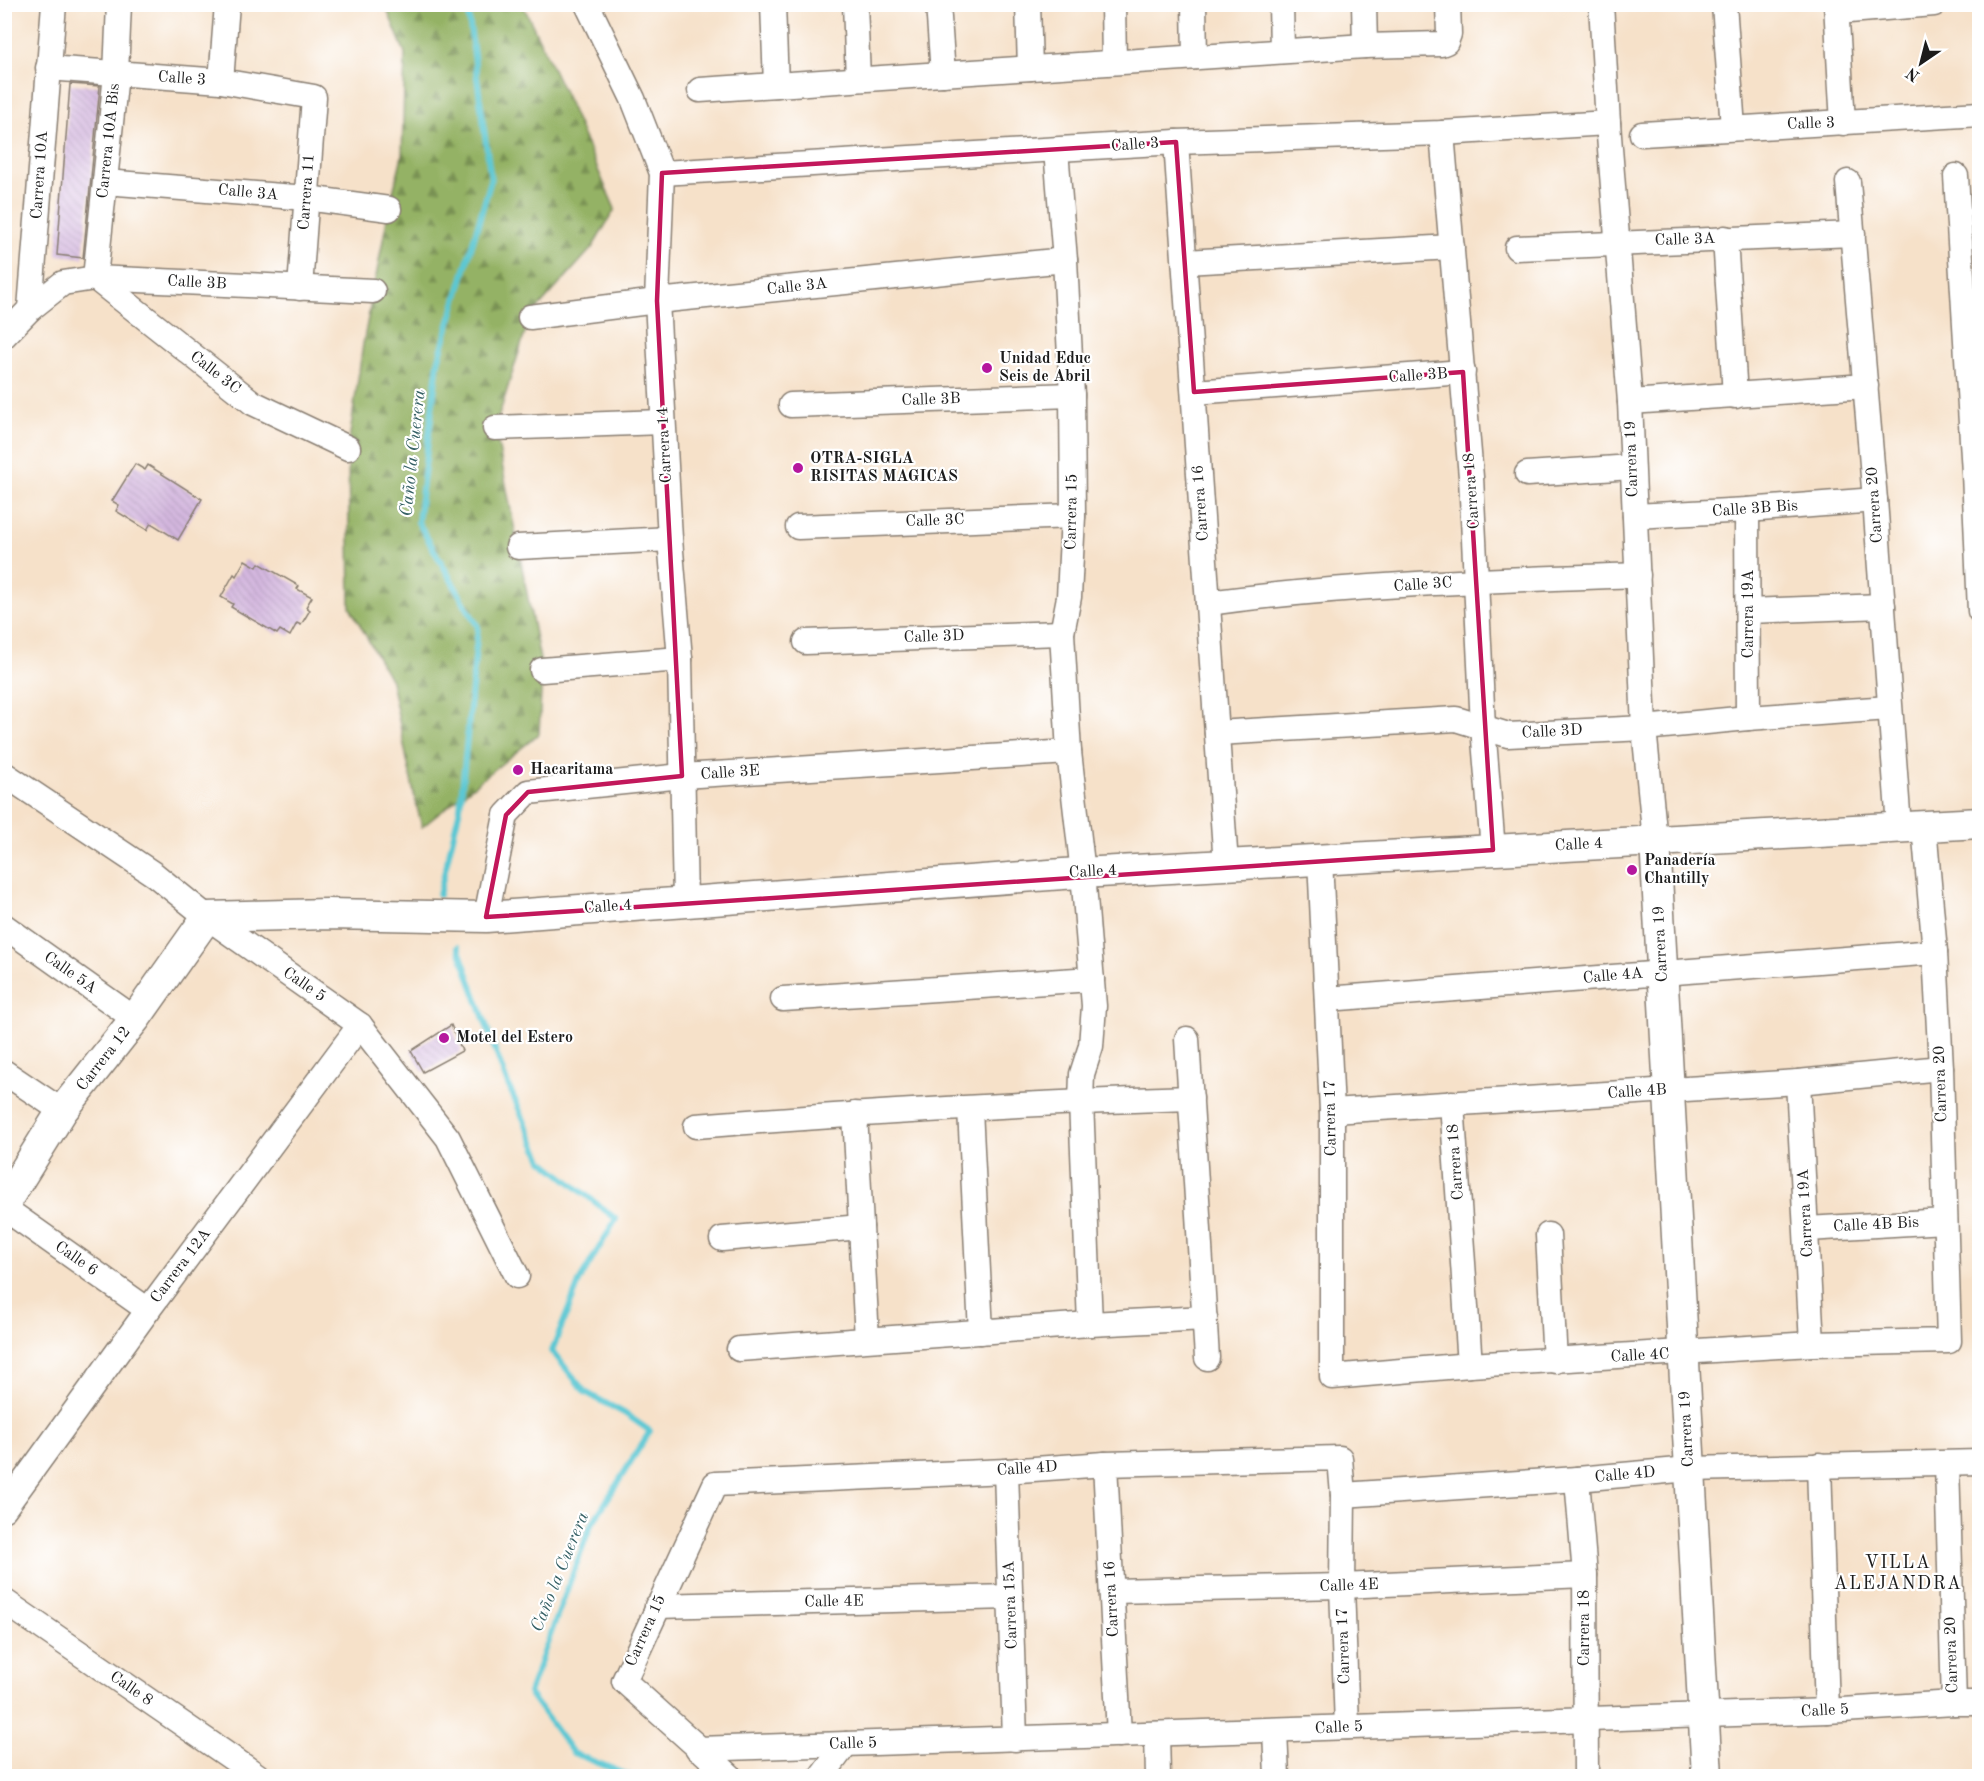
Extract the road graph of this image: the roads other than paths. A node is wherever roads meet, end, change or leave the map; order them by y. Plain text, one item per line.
1 (54, 4) edge
2 (119, 4) edge
3 (227, 4) edge
4 (587, 4) edge
5 (773, 4) edge
6 (855, 4) edge
7 (938, 4) edge
8 (1028, 4) edge
9 (1113, 4) edge
10 (1194, 4) edge
11 (1281, 4) edge
12 (1364, 4) edge
13 (1448, 4) edge
14 (1601, 4) edge
15 (1724, 4) edge
16 (1934, 4) edge
17 (1836, 8) edge
18 (1365, 46) junction
19 (1282, 51) junction
20 (1195, 57) junction
21 (1114, 62) junction
22 (48, 68) junction
23 (1030, 68) junction
24 (116, 74) junction
25 (943, 74) junction
26 (858, 79) junction
27 (220, 81) junction
28 (776, 85) junction
29 (700, 90) dead end
30 (314, 97) joint
31 (1980, 114) edge
32 (1608, 123) junction
33 (1843, 123) junction
34 (1732, 128) junction
35 (1442, 133) junction
36 (1642, 134) dead end
37 (1176, 142) junction
38 (1056, 150) junction
39 (662, 173) junction
40 (1956, 176) dead end
41 (105, 182) junction
42 (1848, 182) dead end
43 (307, 198) junction
44 (389, 209) dead end
45 (1970, 227) edge
46 (1853, 234) junction
47 (1725, 238) junction
48 (1617, 243) junction
49 (1452, 247) junction
50 (1517, 248) dead end
51 (1065, 260) junction
52 (1185, 262) junction
53 (95, 278) junction
54 (300, 288) junction
55 (373, 291) dead end
56 (657, 301) junction
57 (30, 309) junction
58 (530, 317) dead end
59 (4, 336) edge
60 (1463, 372) junction
61 (1866, 386) junction
62 (1194, 392) junction
63 (1072, 395) junction
64 (1736, 396) junction
65 (1630, 402) junction
66 (791, 405) dead end
67 (663, 422) junction
68 (495, 428) dead end
69 (348, 447) dead end
70 (1632, 466) junction
71 (1977, 473) edge
72 (1527, 474) dead end
73 (1875, 500) junction
74 (1747, 510) junction
75 (1073, 516) junction
76 (1635, 516) junction
77 (798, 526) dead end
78 (670, 539) junction
79 (518, 547) dead end
80 (1638, 575) junction
81 (1477, 581) junction
82 (1208, 603) junction
83 (1882, 606) junction
84 (1749, 611) junction
85 (1980, 611) edge
86 (1062, 633) junction
87 (806, 642) dead end
88 (680, 659) junction
89 (542, 670) dead end
90 (1890, 708) junction
91 (1749, 718) junction
92 (1483, 727) junction
93 (1644, 728) junction
94 (1217, 733) junction
95 (1069, 752) junction
96 (4, 774) edge
97 (682, 776) junction
98 (1980, 823) edge
99 (1912, 827) junction
100 (1655, 841) junction
101 (1493, 850) junction
102 (1320, 860) junction
103 (1226, 865) junction
104 (1083, 873) junction
105 (684, 901) junction
106 (207, 917) junction
107 (486, 917) junction
108 (4, 926) edge
109 (1935, 952) junction
110 (1662, 972) junction
111 (1092, 979) junction
112 (783, 999) dead end
113 (1327, 999) junction
114 (135, 1019) junction
115 (360, 1025) junction
116 (1187, 1039) dead end
117 (1941, 1068) junction
118 (4, 1072) edge
119 (1798, 1082) junction
120 (1668, 1090) junction
121 (1191, 1098) junction
122 (1081, 1102) junction
123 (1452, 1103) junction
124 (970, 1109) junction
125 (1332, 1111) junction
126 (62, 1112) junction
127 (855, 1114) junction
128 (696, 1126) dead end
129 (4, 1206) edge
130 (1945, 1221) junction
131 (861, 1227) junction
132 (1807, 1229) junction
133 (1548, 1235) dead end
134 (722, 1239) dead end
135 (517, 1276) dead end
136 (148, 1310) junction
137 (1205, 1318) junction
138 (1090, 1324) junction
139 (981, 1332) junction
140 (867, 1339) junction
141 (1949, 1341) joint
142 (1812, 1344) junction
143 (739, 1349) dead end
144 (1683, 1353) junction
145 (1207, 1358) dead end
146 (1555, 1361) junction
147 (1470, 1365) junction
148 (1332, 1377) joint
149 (1340, 1458) joint
150 (1980, 1462) edge
151 (1105, 1464) junction
152 (1947, 1464) junction
153 (1819, 1465) junction
154 (1690, 1469) junction
155 (1006, 1471) junction
156 (1577, 1479) junction
157 (715, 1484) joint
158 (1343, 1495) junction
159 (4, 1509) edge
160 (1585, 1575) junction
161 (1342, 1586) junction
162 (1112, 1591) junction
163 (1011, 1598) junction
164 (4, 1601) edge
165 (657, 1606) junction
166 (1954, 1703) junction
167 (1980, 1703) edge
168 (1827, 1712) junction
169 (1703, 1716) junction
170 (1586, 1719) junction
171 (1347, 1727) junction
172 (1275, 1731) junction
173 (1157, 1734) junction
174 (1119, 1735) junction
175 (1015, 1739) junction
176 (846, 1744) junction
177 (698, 1749) junction
178 (258, 1776) edge
179 (730, 1776) edge
180 (822, 1776) edge
181 (1158, 1776) edge
182 (1277, 1776) edge
183 (1586, 1776) edge
184 (1707, 1776) edge

1 - 22 street, Carrera 10A
2 - 24 street, Carrera 10A Bis
3 - 27 street
4 - 39 street, Carrera 14
5 - 28 street
6 - 26 street
7 - 25 street
8 - 23 street
9 - 21 street
10 - 20 street
11 - 19 street
12 - 18 street
13 - 18 street
14 - 32 street, Carrera 19
15 - 34 street
16 - 17 street
17 - 33 street
18 - 19 street
19 - 20 street
20 - 21 street
21 - 23 street
22 - 24 street, Calle 3
22 - 57 street, Carrera 10A
23 - 25 street
24 - 27 street, Calle 3
24 - 41 street, Carrera 10A Bis
25 - 26 street
26 - 28 street
27 - 30 street, Calle 3
28 - 29 street
30 - 43 street, Carrera 11
31 - 33 street, Calle 3
32 - 35 street, Calle 3
32 - 48 street, Carrera 19
33 - 34 street, Calle 3
34 - 36 street, Calle 3
35 - 37 street, Calle 3
35 - 49 street, Carrera 18
37 - 38 street, Calle 3
37 - 52 street, Carrera 16
38 - 39 street, Calle 3
38 - 51 street, Carrera 15
39 - 56 street, Carrera 14
40 - 45 street
41 - 43 street, Calle 3A
41 - 53 street, Carrera 10A Bis
42 - 46 street, Carrera 20
43 - 44 street, Calle 3A
43 - 54 street, Carrera 11
45 - 71 street
46 - 47 street, Calle 3A
46 - 61 street, Carrera 20
47 - 48 street, Calle 3A
47 - 64 street
48 - 50 street, Calle 3A
48 - 65 street, Carrera 19
49 - 52 street
49 - 60 street, Carrera 18
51 - 56 street, Calle 3A
51 - 63 street, Carrera 15
52 - 62 street, Carrera 16
53 - 54 street, Calle 3B
53 - 57 street, Calle 3B
53 - 69 street, Calle 3C
54 - 55 street, Calle 3B
56 - 58 street, Calle 3A
56 - 67 street, Carrera 14
57 - 59 street
60 - 62 street, Calle 3B
60 - 81 street, Carrera 18
61 - 64 street
61 - 73 street, Carrera 20
62 - 82 street, Carrera 16
63 - 66 street, Calle 3B
63 - 75 street, Carrera 15
64 - 65 street
65 - 70 street, Carrera 19
67 - 68 street
67 - 78 street, Carrera 14
70 - 72 street
70 - 76 street, Carrera 19
71 - 85 street
73 - 74 street, Calle 3B Bis
73 - 83 street, Carrera 20
74 - 76 street, Calle 3B Bis
74 - 84 street, Carrera 19A
75 - 77 street, Calle 3C
75 - 86 street, Carrera 15
76 - 80 street, Carrera 19
78 - 79 street
78 - 88 street, Carrera 14
80 - 81 street, Calle 3C
80 - 93 street, Carrera 19
81 - 82 street, Calle 3C
81 - 92 street, Carrera 18
82 - 94 street, Carrera 16
83 - 84 street
83 - 90 street, Carrera 20
84 - 91 street, Carrera 19A
86 - 87 street, Calle 3D
86 - 95 street, Carrera 15
88 - 89 street
88 - 97 street, Carrera 14
90 - 91 street, Calle 3D
90 - 99 street, Carrera 20
91 - 93 street, Calle 3D
92 - 93 street, Calle 3D
92 - 94 street, Calle 3D
92 - 101 street, Carrera 18
93 - 100 street, Carrera 19
94 - 103 street, Carrera 16
95 - 97 street, Calle 3E
95 - 104 street, Carrera 15
96 - 106 street, Calle 5
97 - 105 street, Carrera 14
97 - 107 street, Calle 3E
98 - 99 street, Calle 4
99 - 100 street, Calle 4
99 - 109 street, Carrera 20
100 - 101 street, Calle 4
100 - 110 street, Carrera 19
101 - 102 street, Calle 4
102 - 103 street, Calle 4
102 - 113 street, Carrera 17
103 - 104 street, Calle 4
104 - 105 street, Calle 4
104 - 111 street, Carrera 15
105 - 107 street, Calle 4
106 - 107 street, Calle 4
106 - 114 street, Carrera 12
106 - 115 street, Calle 5
108 - 114 street, Calle 5A
109 - 110 street, Calle 4A
109 - 117 street, Carrera 20
110 - 113 street, Calle 4A
110 - 120 street, Carrera 19
111 - 112 street
111 - 122 street, Carrera 15
113 - 125 street, Carrera 17
114 - 126 street, Carrera 12
115 - 135 street, Calle 5
115 - 136 street, Carrera 12A
116 - 121 street
117 - 119 street, Calle 4B
117 - 130 street, Carrera 20
118 - 126 street
119 - 120 street, Calle 4B
119 - 132 street, Carrera 19A
120 - 123 street, Calle 4B
120 - 144 street, Carrera 19
121 - 122 street
121 - 137 street
122 - 124 street
122 - 138 street, Carrera 15
123 - 125 street, Calle 4B
123 - 147 street, Carrera 18
124 - 127 street
124 - 139 street
125 - 148 street, Carrera 17
126 - 129 street, Carrera 12
127 - 128 street
127 - 131 street
129 - 136 street, Calle 6
130 - 132 street, Calle 4B Bis
130 - 141 street, Carrera 20
131 - 134 street
131 - 140 street
132 - 142 street, Carrera 19A
133 - 146 street
136 - 159 street, Carrera 12A
137 - 138 street
137 - 145 street
138 - 139 street
139 - 140 street
140 - 143 street
141 - 142 street, Calle 4C
142 - 144 street, Calle 4C
144 - 146 street, Calle 4C
144 - 154 street, Carrera 19
146 - 147 street, Calle 4C
147 - 148 street, Calle 4C
149 - 151 street, Calle 4D
149 - 158 street, Carrera 17
150 - 152 street, Calle 4D
151 - 155 street, Calle 4D
151 - 162 street, Carrera 16
152 - 153 street, Calle 4D
152 - 166 street, Carrera 20
153 - 154 street, Calle 4D
153 - 168 street
154 - 156 street, Calle 4D
154 - 169 street, Carrera 19
155 - 157 street, Calle 4D
155 - 163 street, Carrera 15A
156 - 158 street, Calle 4D
156 - 160 street, Carrera 18
157 - 165 street, Carrera 15
158 - 161 street, Carrera 17
160 - 161 street, Calle 4E
160 - 170 street, Carrera 18
161 - 162 street, Calle 4E
161 - 171 street, Carrera 17
162 - 174 street, Carrera 16
163 - 165 street, Calle 4E
163 - 175 street, Carrera 15A
164 - 178 street, Calle 8
165 - 177 street, Carrera 15
166 - 167 street, Calle 5
166 - 168 street, Calle 5
168 - 169 street, Calle 5
169 - 170 street, Calle 5
169 - 184 street, Carrera 19
170 - 171 street, Calle 5
170 - 183 street, Carrera 18
171 - 172 street, Calle 5
172 - 173 street, Calle 5
172 - 182 street
173 - 174 street, Calle 5
173 - 181 street
174 - 175 street, Calle 5
175 - 176 street, Calle 5
176 - 177 street, Calle 5
176 - 180 street
177 - 179 street, Carrera 15

